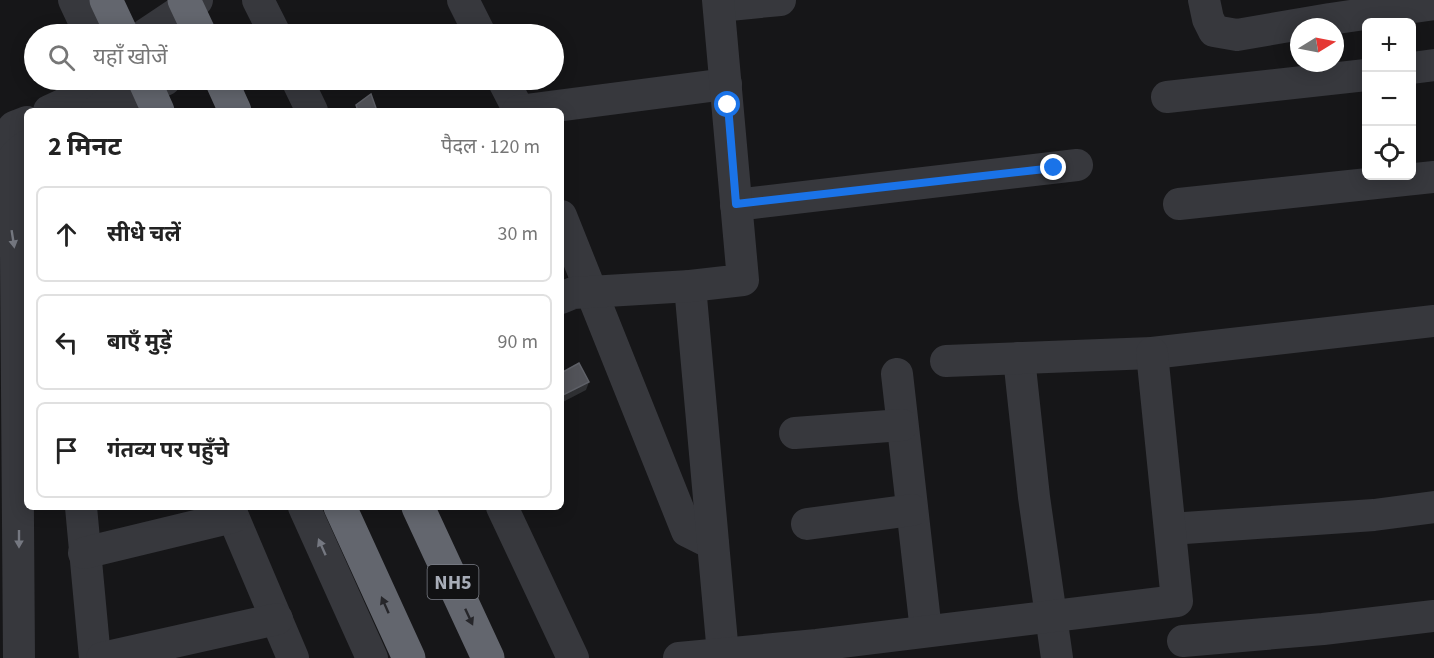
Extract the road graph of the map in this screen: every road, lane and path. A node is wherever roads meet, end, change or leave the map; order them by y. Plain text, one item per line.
1 (74, 0) edge
2 (106, 0) edge
3 (258, 0) edge
4 (463, 0) edge
5 (780, 0) edge
6 (1204, 0) edge
7 (719, 3) edge
8 (1434, 4) edge
9 (1329, 9) edge
10 (192, 10) edge
11 (85, 24) edge
12 (117, 24) edge
13 (165, 24) edge
14 (270, 24) edge
15 (475, 24) edge
16 (1434, 65) edge
17 (1416, 67) edge
18 (1362, 75) edge
19 (726, 84) junction
20 (226, 90) edge
21 (302, 90) edge
22 (508, 90) edge
23 (1167, 97) dead end
24 (234, 108) edge
25 (311, 108) edge
26 (517, 108) edge
27 (541, 108) edge
28 (24, 123) edge
29 (0, 144) edge
30 (24, 148) edge
31 (1077, 165) dead end
32 (1434, 177) edge
33 (736, 204) junction
34 (1179, 204) dead end
35 (564, 223) edge
36 (690, 286) junction
37 (592, 292) junction
38 (564, 297) edge
39 (1434, 321) edge
40 (1152, 353) junction
41 (1019, 358) junction
42 (946, 361) dead end
43 (897, 374) dead end
44 (902, 425) junction
45 (795, 433) dead end
46 (1434, 507) edge
47 (81, 510) edge
48 (305, 510) edge
49 (341, 510) edge
50 (419, 510) edge
51 (503, 510) edge
52 (912, 510) junction
53 (231, 512) edge
54 (807, 524) dead end
55 (1170, 529) junction
56 (713, 544) junction
57 (84, 553) junction
58 (1177, 601) junction
59 (1052, 616) junction
60 (1434, 616) edge
61 (277, 620) junction
62 (926, 631) junction
63 (1185, 650) edge
64 (723, 654) junction
65 (19, 658) edge
66 (95, 658) edge
67 (102, 658) edge
68 (293, 658) edge
69 (372, 658) edge
70 (409, 658) edge
71 (488, 658) edge
72 (573, 658) edge
73 (679, 658) edge
74 (1058, 658) edge

1 - 11 street
2 - 12 highway
3 - 14 street
4 - 15 street
5 - 7 street
6 - 9 street
7 - 19 street
8 - 9 street
10 - 13 street
16 - 17 street
18 - 23 street
19 - 27 street
19 - 33 street
20 - 24 highway
21 - 25 street
22 - 26 street
28 - 29 street
30 -> 65 street
31 - 33 street
32 - 34 street
33 - 36 street
35 - 37 street
36 - 37 street
36 - 56 street
37 - 38 street
37 - 56 street
39 - 40 street
40 - 41 street
40 - 55 street
41 - 42 street
41 - 59 street
43 - 44 street
44 - 45 street
44 - 52 street
46 - 55 street
47 - 57 street
69 -> 48 street
70 -> 49 highway
50 -> 71 highway, NH5
51 - 72 street
52 - 54 street
52 - 62 street
53 - 57 street
53 - 61 street
55 - 58 street
56 - 64 street
57 - 66 street
58 - 59 street
58 - 63 street
59 - 62 street
59 - 74 street
60 - 63 street
61 - 67 street
61 - 68 street
62 - 64 street
64 - 73 street

